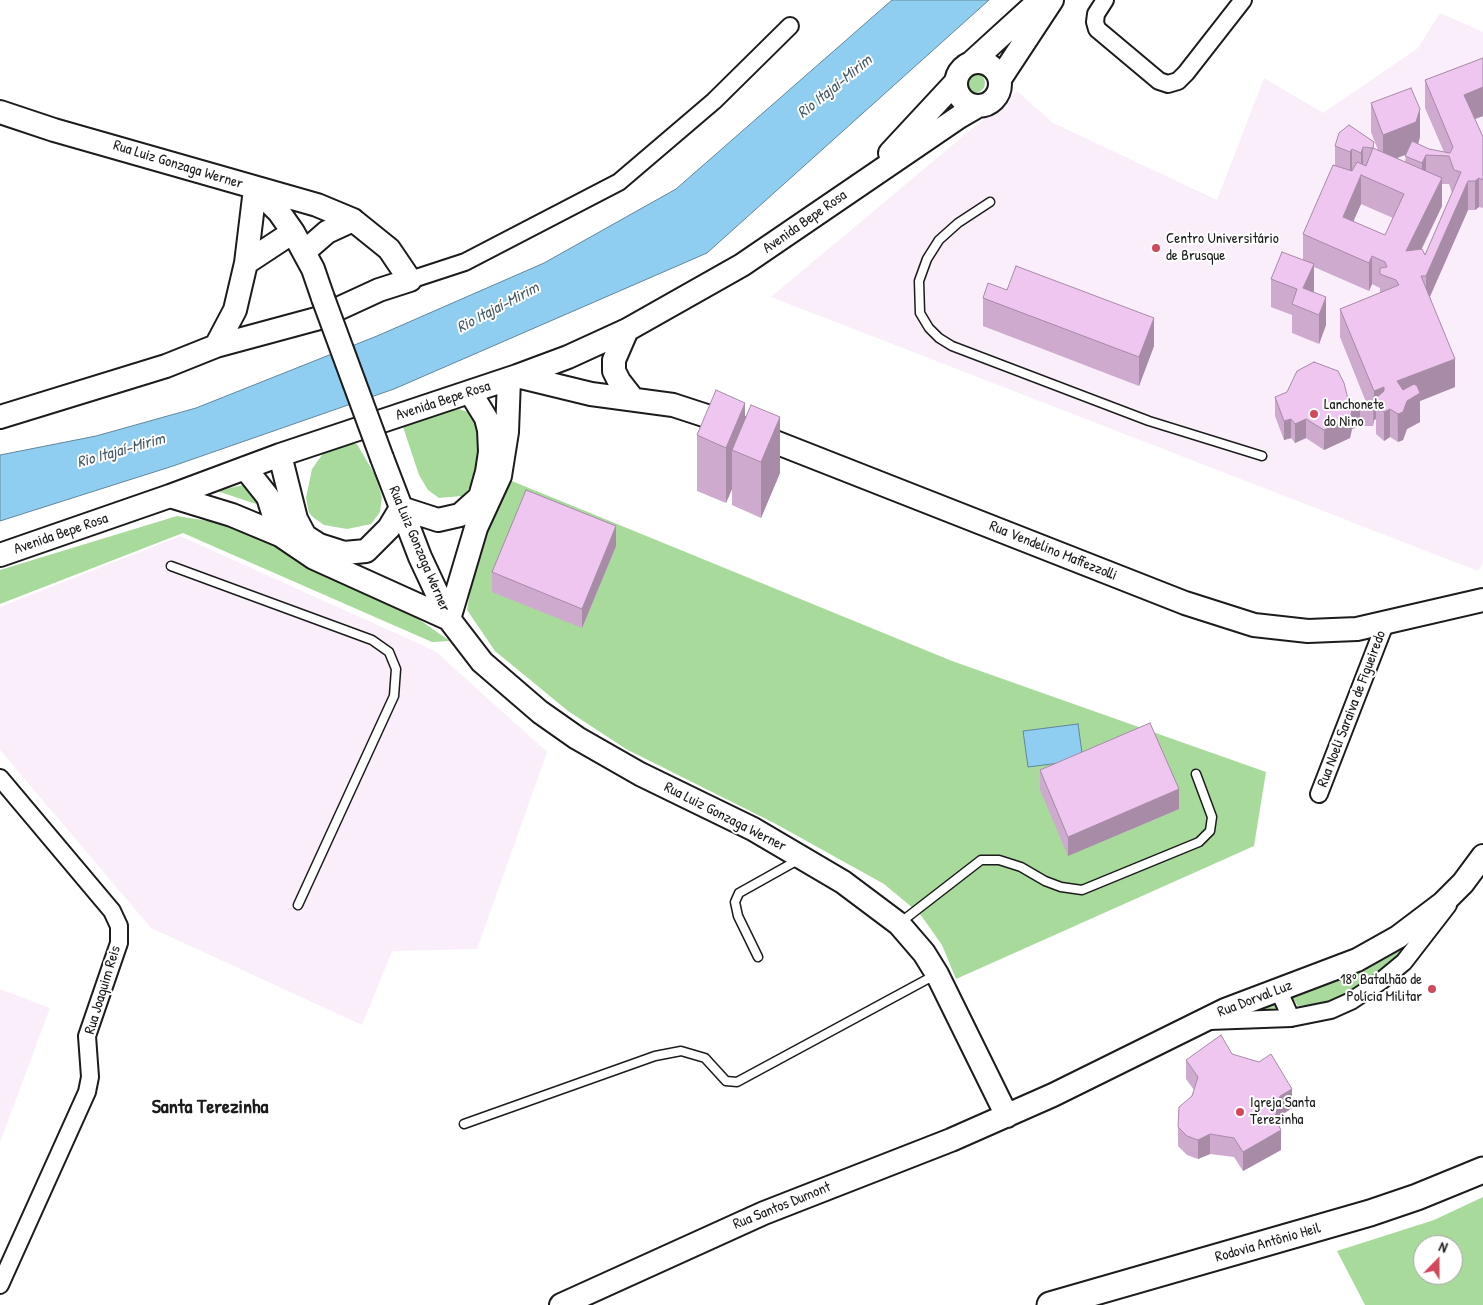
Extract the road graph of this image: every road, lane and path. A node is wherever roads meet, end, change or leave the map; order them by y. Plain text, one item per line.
1 (1040, 0) edge
2 (1052, 0) edge
3 (1105, 0) edge
4 (1243, 0) edge
5 (790, 26) dead end
6 (972, 62) junction
7 (1000, 79) junction
8 (955, 83) junction
9 (978, 106) junction
10 (0, 112) edge
11 (858, 186) junction
12 (255, 188) junction
13 (990, 202) dead end
14 (353, 220) junction
15 (293, 232) junction
16 (389, 249) junction
17 (304, 252) junction
18 (246, 263) junction
19 (410, 280) junction
20 (379, 290) junction
21 (234, 310) junction
22 (627, 330) junction
23 (253, 337) junction
24 (216, 346) junction
25 (513, 378) junction
26 (470, 392) junction
27 (633, 399) junction
28 (0, 417) edge
29 (280, 455) junction
30 (1262, 456) dead end
31 (245, 468) junction
32 (170, 496) junction
33 (401, 508) junction
34 (280, 535) junction
35 (0, 554) edge
36 (171, 566) dead end
37 (1483, 600) edge
38 (448, 619) junction
39 (1385, 624) junction
40 (1196, 774) dead end
41 (0, 778) edge
42 (1319, 794) dead end
43 (1483, 856) edge
44 (802, 857) junction
45 (1463, 883) junction
46 (298, 905) dead end
47 (899, 924) junction
48 (758, 957) dead end
49 (937, 974) junction
50 (1278, 989) junction
51 (1291, 1018) junction
52 (1200, 1021) junction
53 (1007, 1116) junction
54 (464, 1124) dead end
55 (1483, 1170) edge
56 (0, 1285) edge
57 (561, 1305) edge
58 (1050, 1305) edge

1 - 6 main road
2 - 7 main road
3 - 4 street
5 - 19 street
6 - 7 main road
6 - 8 main road
7 - 9 main road
8 - 9 main road
8 - 11 main road, Avenida Bepe Rosa
9 - 11 main road, Avenida Bepe Rosa
10 - 12 main road, Rua Luiz Gonzaga Werner
11 - 22 main road, Avenida Bepe Rosa
12 - 14 main road
12 - 15 main road, Rua Luiz Gonzaga Werner
12 - 18 main road
13 - 30 lane
14 - 16 main road
14 - 17 main road
15 - 17 main road, Rua Luiz Gonzaga Werner
15 - 18 main road
16 - 19 main road
16 - 20 main road
17 - 33 main road, Rua Luiz Gonzaga Werner, bridge
18 - 21 main road
19 - 20 main road
20 - 23 main road
21 - 23 main road
21 - 24 main road
22 - 25 main road, Avenida Bepe Rosa
22 - 27 main road
23 - 24 main road
24 - 28 main road
25 - 26 main road, Avenida Bepe Rosa
25 - 27 main road, Rua Vendelino Maffezzolli
25 - 38 main road
26 - 29 main road, Avenida Bepe Rosa
26 - 33 main road
27 - 39 main road, Rua Vendelino Maffezzolli
29 - 31 main road, Avenida Bepe Rosa
29 - 33 main road
31 - 32 main road, Avenida Bepe Rosa
31 - 34 main road
32 - 34 main road
32 - 35 main road, Avenida Bepe Rosa
33 - 38 main road, Rua Luiz Gonzaga Werner
34 - 38 main road
36 - 46 lane
37 - 39 main road, Rua Vendelino Maffezzolli
38 - 44 main road, Rua Luiz Gonzaga Werner
39 - 42 street, Rua Noeli Saraiva de Figueiredo
40 - 47 lane
41 - 56 street, Rua Joaquim Reis
43 - 45 main road, Rua Dorval Luz
44 - 47 main road, Rua Luiz Gonzaga Werner
44 - 48 lane
45 - 50 main road, Rua Dorval Luz
45 - 51 street
47 - 49 main road, Rua Luiz Gonzaga Werner
49 - 53 main road, Rua Luiz Gonzaga Werner
49 - 54 lane
50 - 51 street
50 - 52 main road, Rua Dorval Luz
51 - 52 street
52 - 53 main road, Rua Dorval Luz
53 - 57 main road, Rua Santos Dumont
55 - 58 main road, Rodovia Antônio Heil

